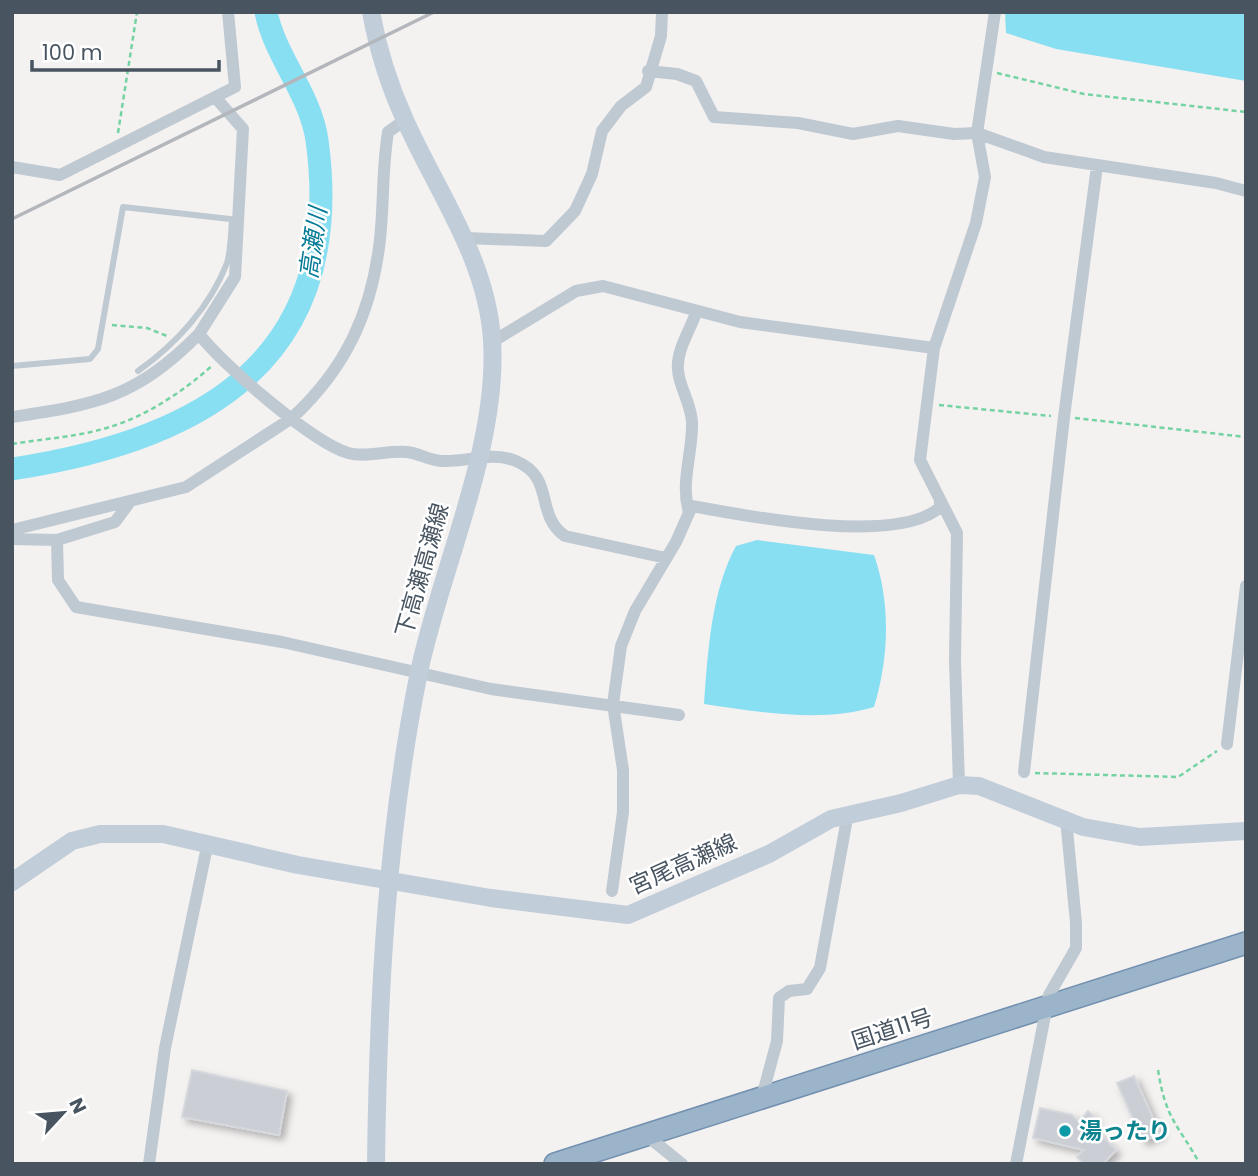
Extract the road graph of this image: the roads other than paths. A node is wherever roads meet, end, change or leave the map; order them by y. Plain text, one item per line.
1 (228, 12) edge
2 (371, 12) edge
3 (662, 12) edge
4 (995, 12) edge
5 (648, 71) junction
6 (215, 97) junction
7 (405, 120) junction
8 (977, 133) junction
9 (1097, 166) junction
10 (12, 167) edge
11 (1246, 191) edge
12 (236, 220) junction
13 (465, 238) junction
14 (696, 313) junction
15 (201, 337) junction
16 (492, 342) junction
17 (934, 348) junction
18 (12, 366) edge
19 (138, 371) dead end
20 (12, 417) edge
21 (292, 418) junction
22 (477, 457) junction
23 (940, 500) junction
24 (129, 503) junction
25 (689, 512) junction
26 (12, 530) edge
27 (12, 539) edge
28 (57, 540) junction
29 (666, 558) junction
30 (1246, 586) edge
31 (418, 674) junction
32 (613, 704) junction
33 (679, 715) dead end
34 (1227, 744) road end
35 (1024, 772) road end
36 (960, 785) junction
37 (848, 813) junction
38 (1066, 819) junction
39 (1246, 831) edge
40 (208, 842) junction
41 (389, 881) junction
42 (12, 882) edge
43 (612, 891) dead end
44 (1246, 943) edge
45 (1046, 1006) junction
46 (762, 1097) junction
47 (646, 1135) junction
48 (149, 1164) edge
49 (376, 1164) edge
50 (555, 1164) edge
51 (682, 1164) edge
52 (1016, 1164) edge

1 - 6 street
2 - 7 main road, 下高瀬高瀬線
3 - 5 street
4 - 8 street
5 - 8 street
5 - 13 street
6 - 10 street
6 - 12 street
7 - 13 main road, 下高瀬高瀬線
7 - 21 street
8 - 9 street
8 - 17 street
9 - 11 street
9 - 35 street
12 - 15 street
12 - 18 lane
12 - 19 lane
13 - 16 main road, 下高瀬高瀬線
14 - 16 street
14 - 17 street
14 - 25 street
15 - 20 street
15 - 21 street
16 - 22 main road, 下高瀬高瀬線
17 - 23 street
21 - 22 street
21 - 24 street
22 - 29 street
22 - 31 main road, 下高瀬高瀬線
23 - 25 street
23 - 36 street
24 - 26 street
24 - 28 street
25 - 29 street
27 - 28 street
28 - 31 street
29 - 32 street
30 - 34 street
31 - 32 street
31 - 41 main road, 下高瀬高瀬線
32 - 33 street
32 - 43 street
36 - 37 main road, 宮尾高瀬線
36 - 38 main road, 宮尾高瀬線
37 - 41 main road, 宮尾高瀬線
37 - 46 street
38 - 39 main road, 宮尾高瀬線
38 - 45 street
40 - 41 main road, 宮尾高瀬線
40 - 42 main road, 宮尾高瀬線
40 - 48 street
41 - 49 main road, 下高瀬高瀬線
44 - 45 highway, 国道11号
45 - 46 highway, 国道11号
45 - 52 street
46 - 47 highway, 国道11号
47 - 50 highway, 国道11号
47 - 51 street

